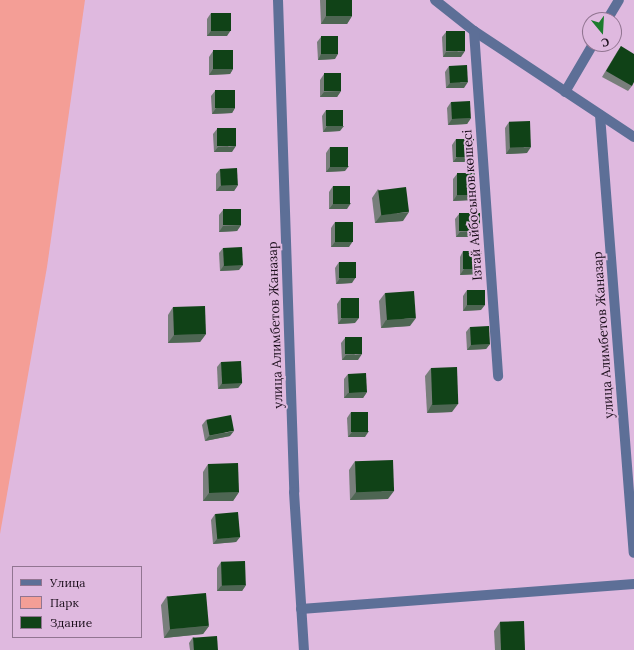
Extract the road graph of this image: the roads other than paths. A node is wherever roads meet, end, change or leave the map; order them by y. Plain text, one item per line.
1 (278, 0) edge
2 (435, 0) edge
3 (619, 0) edge
4 (612, 12) edge
5 (474, 31) junction
6 (588, 52) edge
7 (565, 92) junction
8 (600, 115) junction
9 (634, 137) edge
10 (498, 376) dead end
11 (634, 553) edge
12 (634, 584) edge
13 (301, 609) junction
14 (304, 650) edge

1 - 13 street, улица Алимбетов Жаназар
2 - 5 street
3 - 4 street
5 - 7 street
5 - 10 street, Ізтай Айбосынов көшесі
6 - 7 street
7 - 8 street
8 - 9 street
8 - 11 street, улица Алимбетов Жаназар
12 - 13 street
13 - 14 street, улица Алимбетов Жаназар

